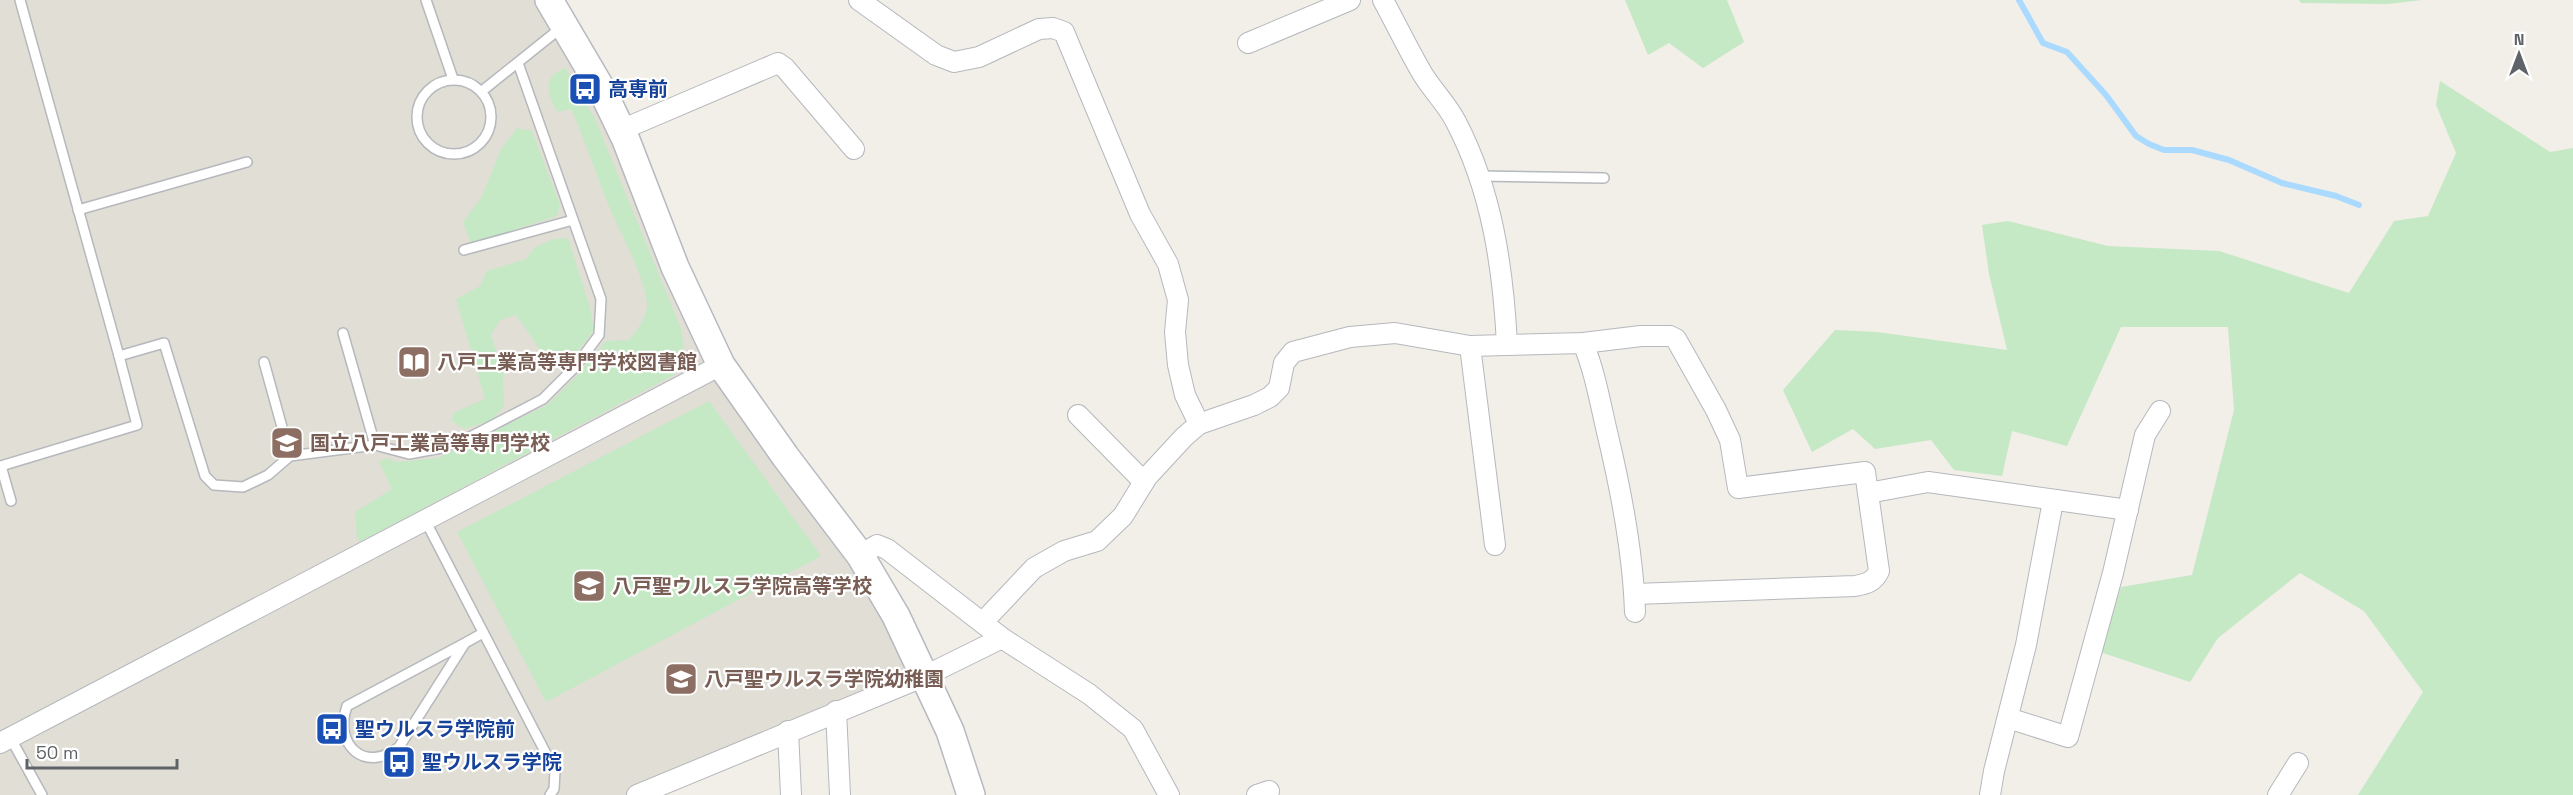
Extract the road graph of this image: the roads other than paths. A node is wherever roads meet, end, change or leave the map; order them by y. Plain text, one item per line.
1 (19, 0) edge
2 (426, 0) edge
3 (549, 0) edge
4 (859, 0) edge
5 (1350, 0) edge
6 (1383, 0) edge
7 (564, 26) junction
8 (1248, 43) dead end
9 (518, 63) junction
10 (453, 79) junction
11 (482, 92) junction
12 (621, 130) junction
13 (854, 149) dead end
14 (247, 162) dead end
15 (1480, 176) junction
16 (1604, 178) dead end
17 (78, 210) junction
18 (573, 220) junction
19 (464, 250) dead end
20 (343, 333) dead end
21 (1583, 343) junction
22 (1507, 344) junction
23 (1470, 346) junction
24 (119, 356) junction
25 (264, 362) dead end
26 (721, 365) junction
27 (2160, 411) dead end
28 (1078, 415) dead end
29 (1199, 424) junction
30 (375, 445) junction
31 (290, 456) junction
32 (1144, 482) junction
33 (1868, 493) junction
34 (11, 501) dead end
35 (2052, 501) junction
36 (2128, 510) junction
37 (425, 520) junction
38 (1495, 545) dead end
39 (860, 555) junction
40 (983, 622) junction
41 (483, 633) junction
42 (1002, 638) junction
43 (465, 643) junction
44 (925, 676) junction
45 (836, 711) junction
46 (2008, 718) junction
47 (788, 731) junction
48 (5, 740) edge
49 (2298, 763) dead end
50 (42, 795) edge
51 (550, 795) edge
52 (637, 795) edge
53 (791, 795) edge
54 (840, 795) edge
55 (971, 795) edge
56 (1169, 795) edge
57 (1990, 795) edge
58 (2278, 795) edge

1 - 17 lane
2 - 10 lane
3 - 7 street
4 - 29 street
5 - 8 street
6 - 15 street
7 - 9 lane
7 - 12 street
9 - 11 lane
9 - 18 lane
10 - 11 lane
10 - 11 lane
12 - 13 street
12 - 26 street
14 - 17 lane
15 - 16 lane
15 - 22 street
17 - 24 lane
18 - 19 lane
18 - 30 lane
20 - 30 lane
21 - 22 street
21 - 33 street
21 - 33 street
22 - 23 street
23 - 29 street
23 - 38 street
24 - 31 lane
24 - 34 lane
25 - 31 lane
26 - 37 street
26 - 39 street
27 - 36 street
28 - 32 street
29 - 32 street
30 - 31 lane
32 - 40 street
33 - 35 street
35 - 36 street
35 - 46 street
36 - 46 street
37 - 41 lane
37 - 48 street
39 - 40 street
39 - 44 street
40 - 42 street
41 - 43 lane
41 - 51 lane
42 - 44 street
42 - 56 street
43 - 43 lane
44 - 45 street
44 - 55 street
45 - 47 street
45 - 54 street
46 - 57 street
47 - 52 street
47 - 53 street
48 - 50 lane
49 - 58 street

